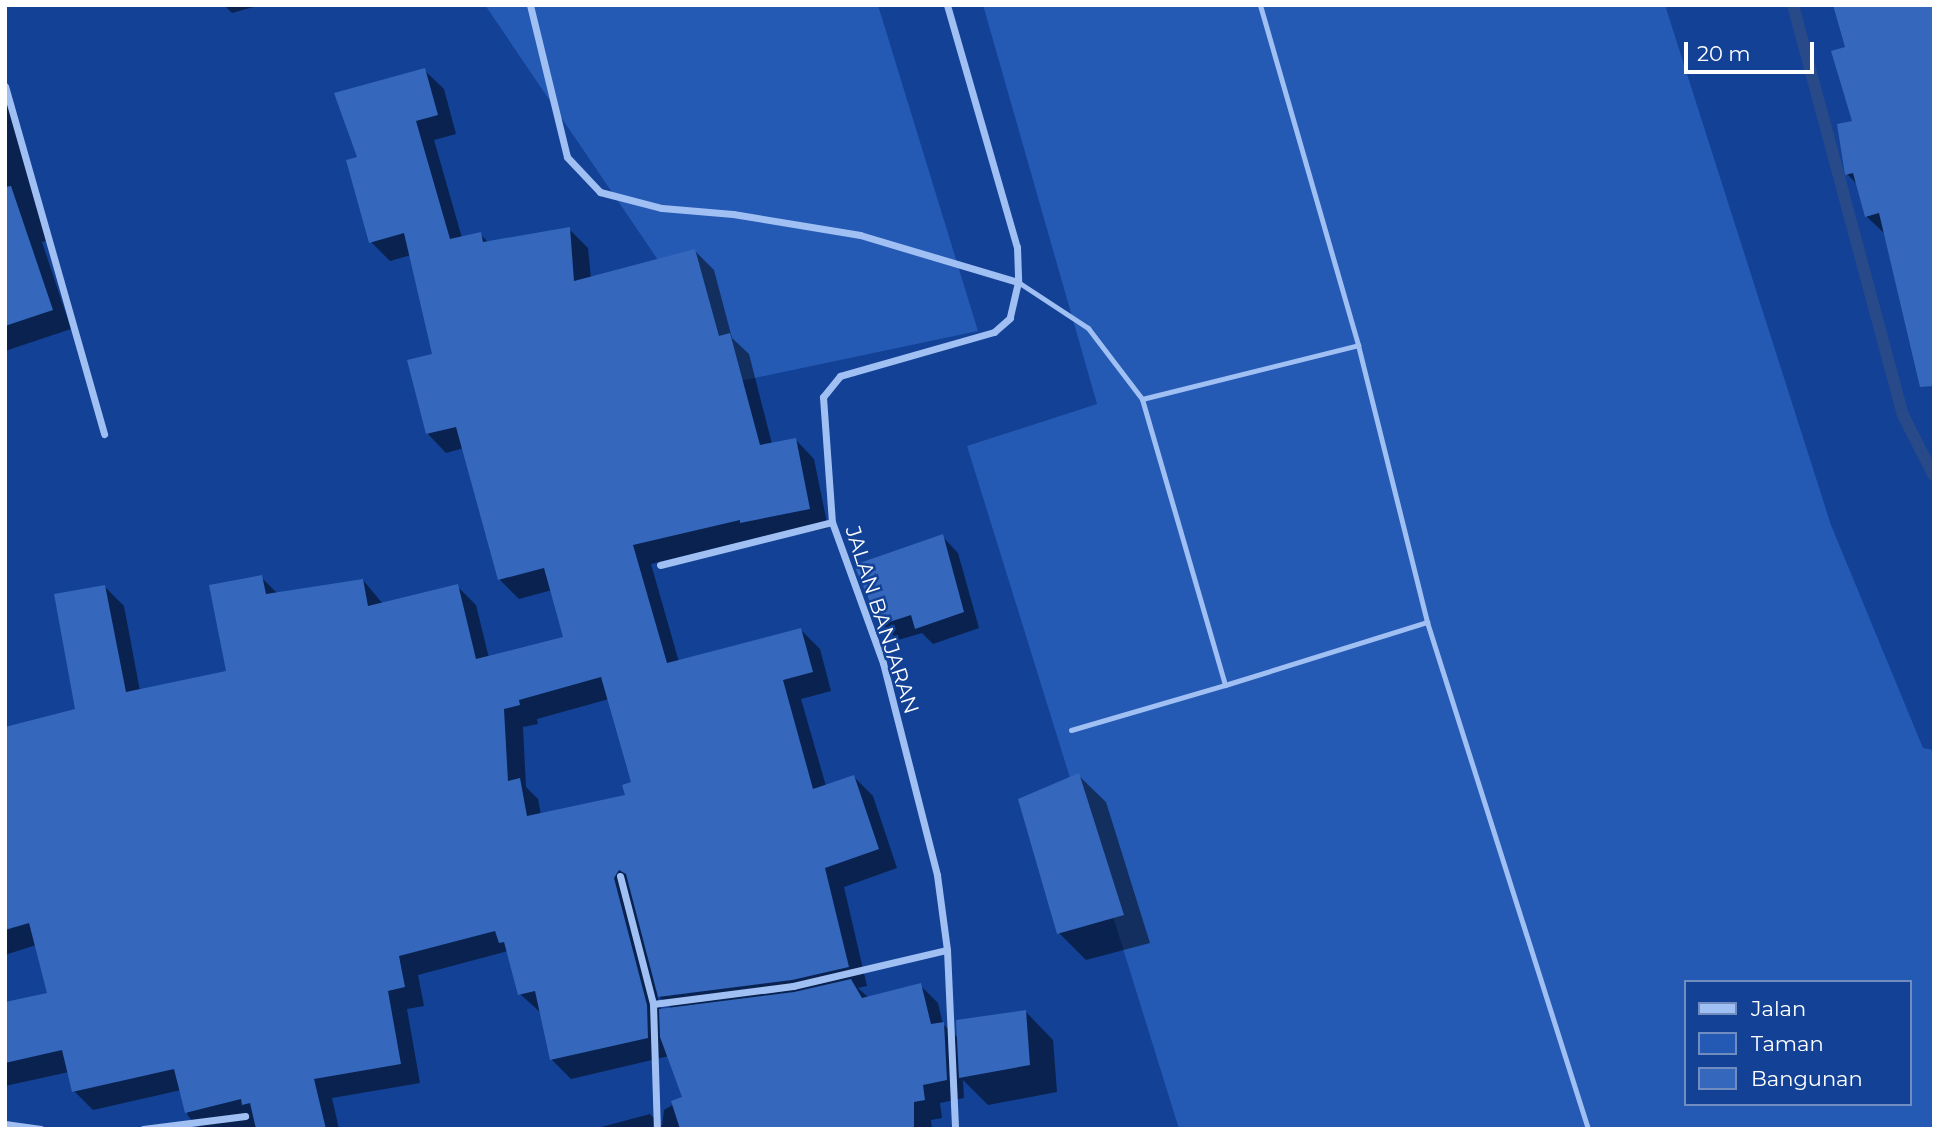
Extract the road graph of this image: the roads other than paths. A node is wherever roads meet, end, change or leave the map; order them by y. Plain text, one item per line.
1 (530, 5) edge
2 (947, 5) edge
3 (1260, 5) edge
4 (5, 86) edge
5 (1018, 282) junction
6 (1358, 345) junction
7 (1142, 399) junction
8 (104, 435) dead end
9 (832, 522) junction
10 (660, 565) dead end
11 (1427, 622) junction
12 (1225, 685) junction
13 (1071, 730) dead end
14 (620, 876) dead end
15 (947, 950) junction
16 (653, 1004) junction
17 (245, 1116) dead end
18 (5, 1124) edge
19 (41, 1129) edge
20 (143, 1129) edge
21 (657, 1129) edge
22 (955, 1129) edge
23 (1587, 1129) edge

1 - 5 street
2 - 5 street, JALAN BANJARAN
3 - 6 lane
4 - 8 street
5 - 7 lane
5 - 9 street, JALAN BANJARAN
6 - 7 lane
6 - 11 lane
7 - 12 lane
9 - 10 street
9 - 15 street, JALAN BANJARAN
11 - 12 lane
11 - 23 lane
12 - 13 lane
14 - 16 street
15 - 16 street
15 - 22 street, JALAN BANJARAN
16 - 21 street
17 - 20 street
18 - 19 street

